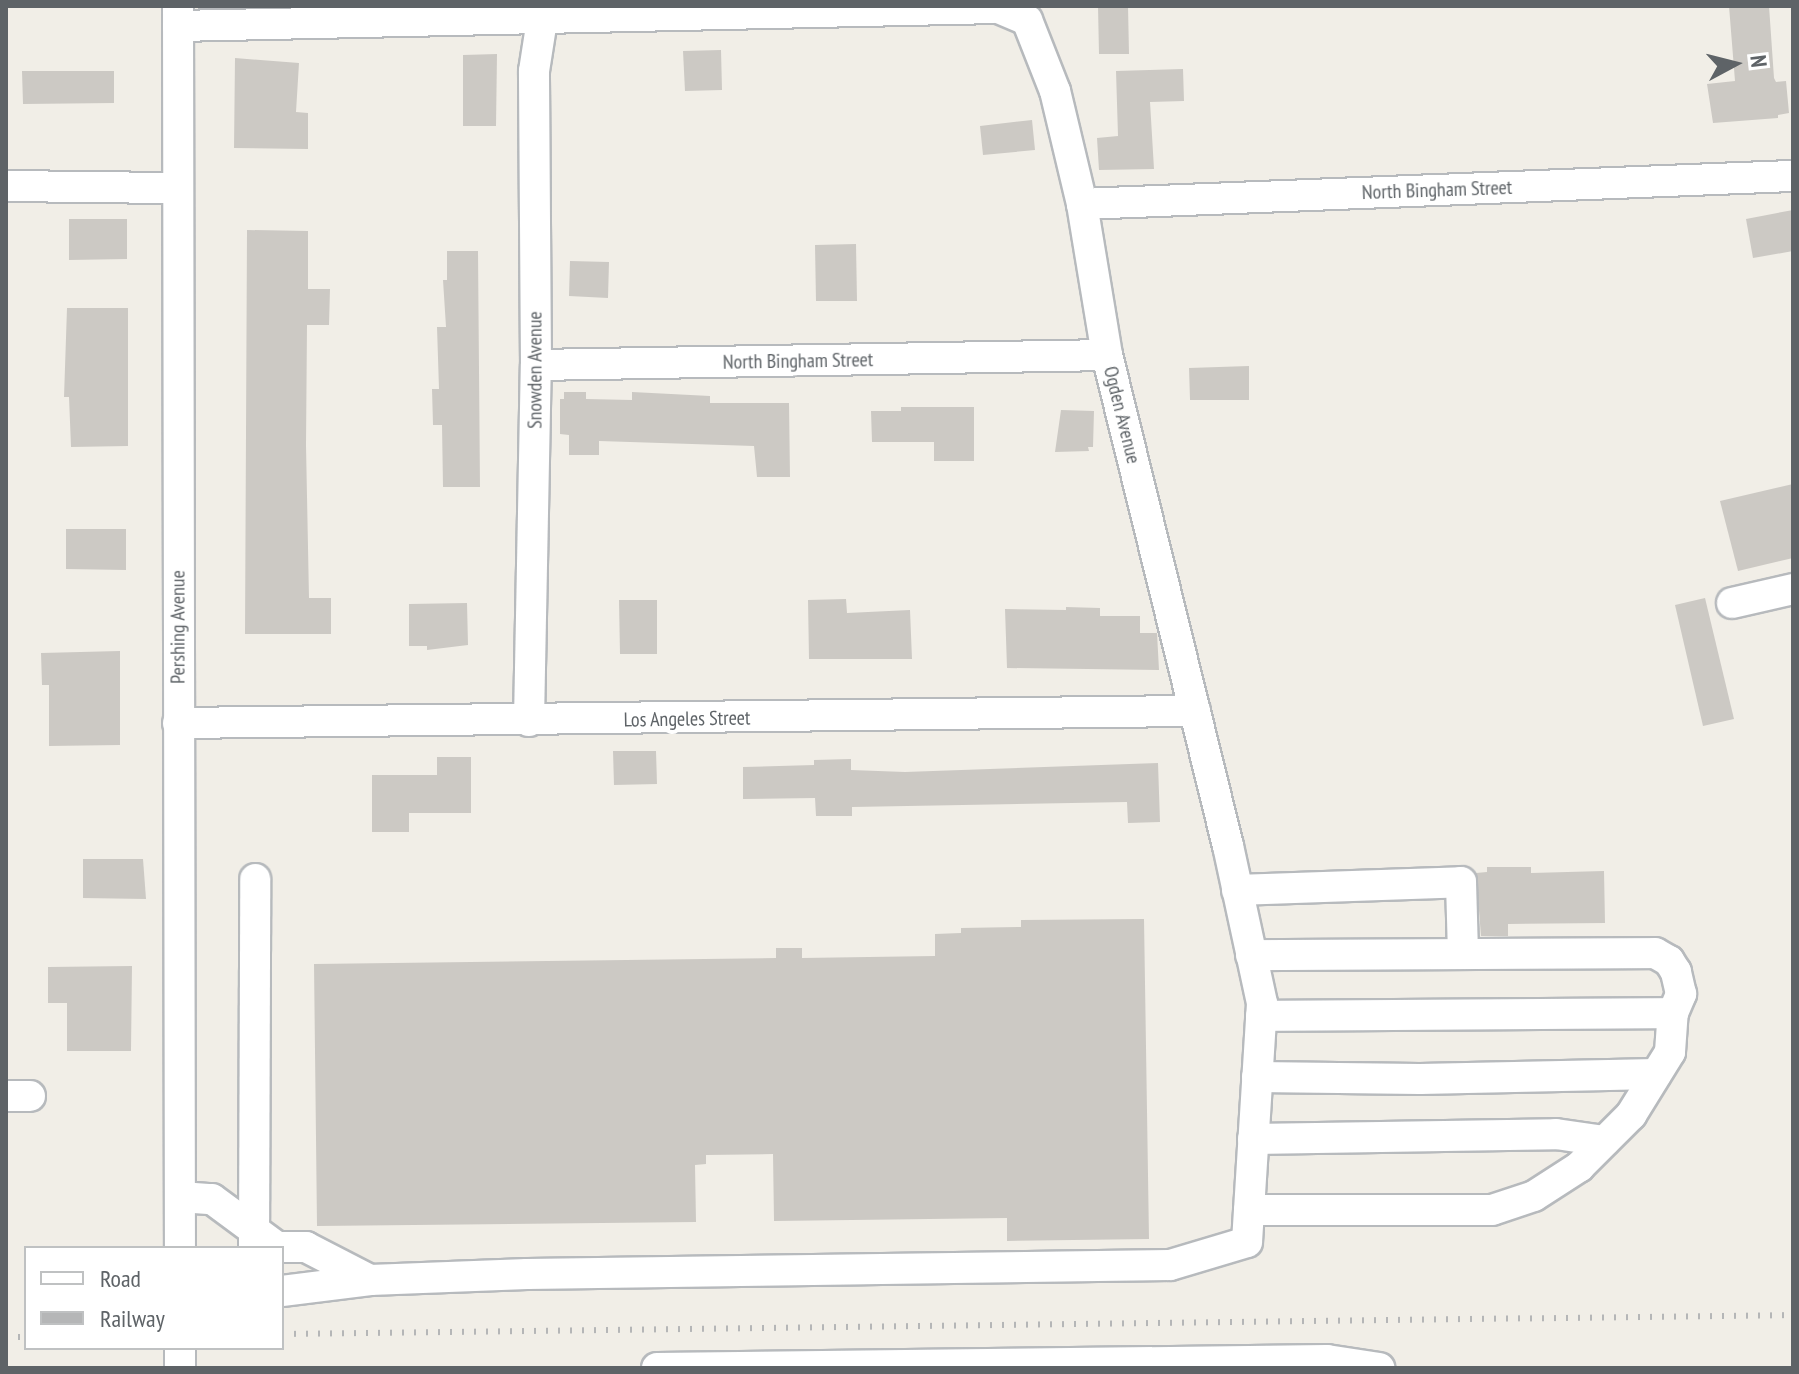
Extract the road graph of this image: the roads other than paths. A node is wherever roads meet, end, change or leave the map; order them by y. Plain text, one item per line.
1 (994, 7) edge
2 (590, 12) edge
3 (178, 16) edge
4 (542, 20) junction
5 (1793, 176) edge
6 (6, 186) edge
7 (178, 188) junction
8 (1082, 204) junction
9 (1107, 355) junction
10 (536, 365) junction
11 (1793, 589) edge
12 (1732, 603) dead end
13 (1195, 711) junction
14 (529, 721) junction
15 (178, 723) junction
16 (255, 879) dead end
17 (1237, 890) junction
18 (1463, 953) junction
19 (1251, 955) junction
20 (1673, 1013) junction
21 (1261, 1016) junction
22 (1656, 1074) junction
23 (1257, 1077) junction
24 (1253, 1139) junction
25 (1604, 1141) junction
26 (180, 1197) junction
27 (1249, 1210) junction
28 (254, 1239) edge
29 (180, 1246) edge
30 (274, 1246) edge
31 (284, 1247) edge
32 (370, 1280) junction
33 (284, 1291) edge
34 (657, 1368) edge
35 (1379, 1368) edge

1 - 2 street
1 - 8 street, Ogden Avenue
2 - 4 street
3 - 4 street
3 - 7 street, Pershing Avenue
4 - 10 street, Snowden Avenue
5 - 8 street, North Bingham Street
6 - 7 street
7 - 15 street, Pershing Avenue
8 - 9 street, Ogden Avenue
9 - 10 street, North Bingham Street
9 - 13 street, Ogden Avenue
10 - 14 street, Snowden Avenue
11 - 12 street
13 - 14 street, Los Angeles Street
13 - 17 street, Ogden Avenue
14 - 15 street, Los Angeles Street
15 - 26 street, Pershing Avenue
16 - 28 street
17 - 18 street
17 - 19 street, Ogden Avenue
18 - 19 street
18 - 20 street
19 - 21 street, Ogden Avenue
20 - 21 street
20 - 22 street
21 - 23 street, Ogden Avenue
22 - 23 street
22 - 25 street
23 - 24 street, Ogden Avenue
24 - 25 street
24 - 27 street, Ogden Avenue
25 - 27 street
26 - 28 street
26 - 29 street, Pershing Avenue
27 - 32 street, Ogden Avenue
28 - 30 street
31 - 32 street
32 - 33 street
34 - 35 street

